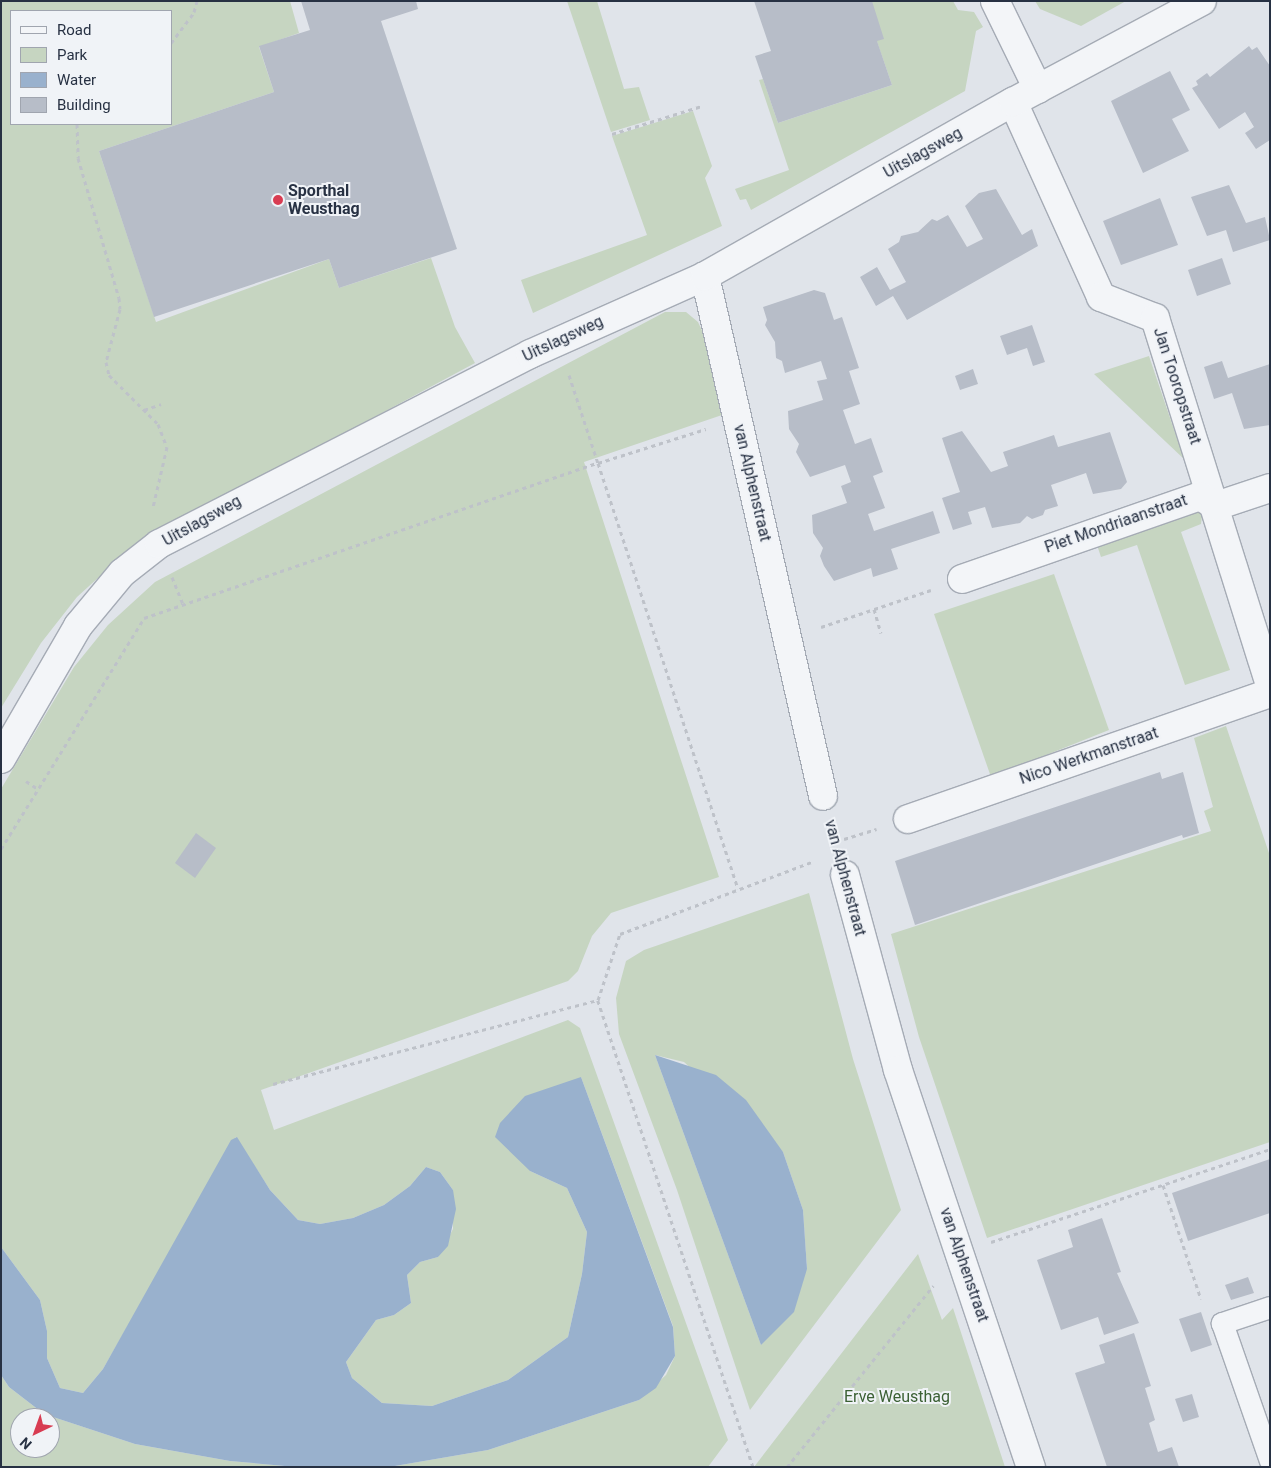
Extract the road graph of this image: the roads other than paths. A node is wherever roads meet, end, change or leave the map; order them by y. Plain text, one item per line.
1 (995, 1) edge
2 (1202, 1) edge
3 (1038, 89) junction
4 (1013, 102) junction
5 (705, 276) junction
6 (1270, 488) edge
7 (1216, 506) junction
8 (962, 579) road end
9 (1270, 686) edge
10 (1270, 693) edge
11 (1, 759) edge
12 (823, 796) road end
13 (908, 819) road end
14 (845, 875) road end
15 (1270, 1307) edge
16 (1270, 1461) edge
17 (1031, 1467) edge

1 - 3 street
2 - 3 street, Uitslagsweg
3 - 4 street, Uitslagsweg
4 - 5 street, Uitslagsweg
4 - 7 street, Jan Tooropstraat
5 - 11 street, Uitslagsweg
5 - 12 street, van Alphenstraat
6 - 7 street
7 - 8 street, Piet Mondriaanstraat
7 - 9 street, Jan Tooropstraat
10 - 13 street, Nico Werkmanstraat
14 - 17 street, van Alphenstraat
15 - 16 lane

